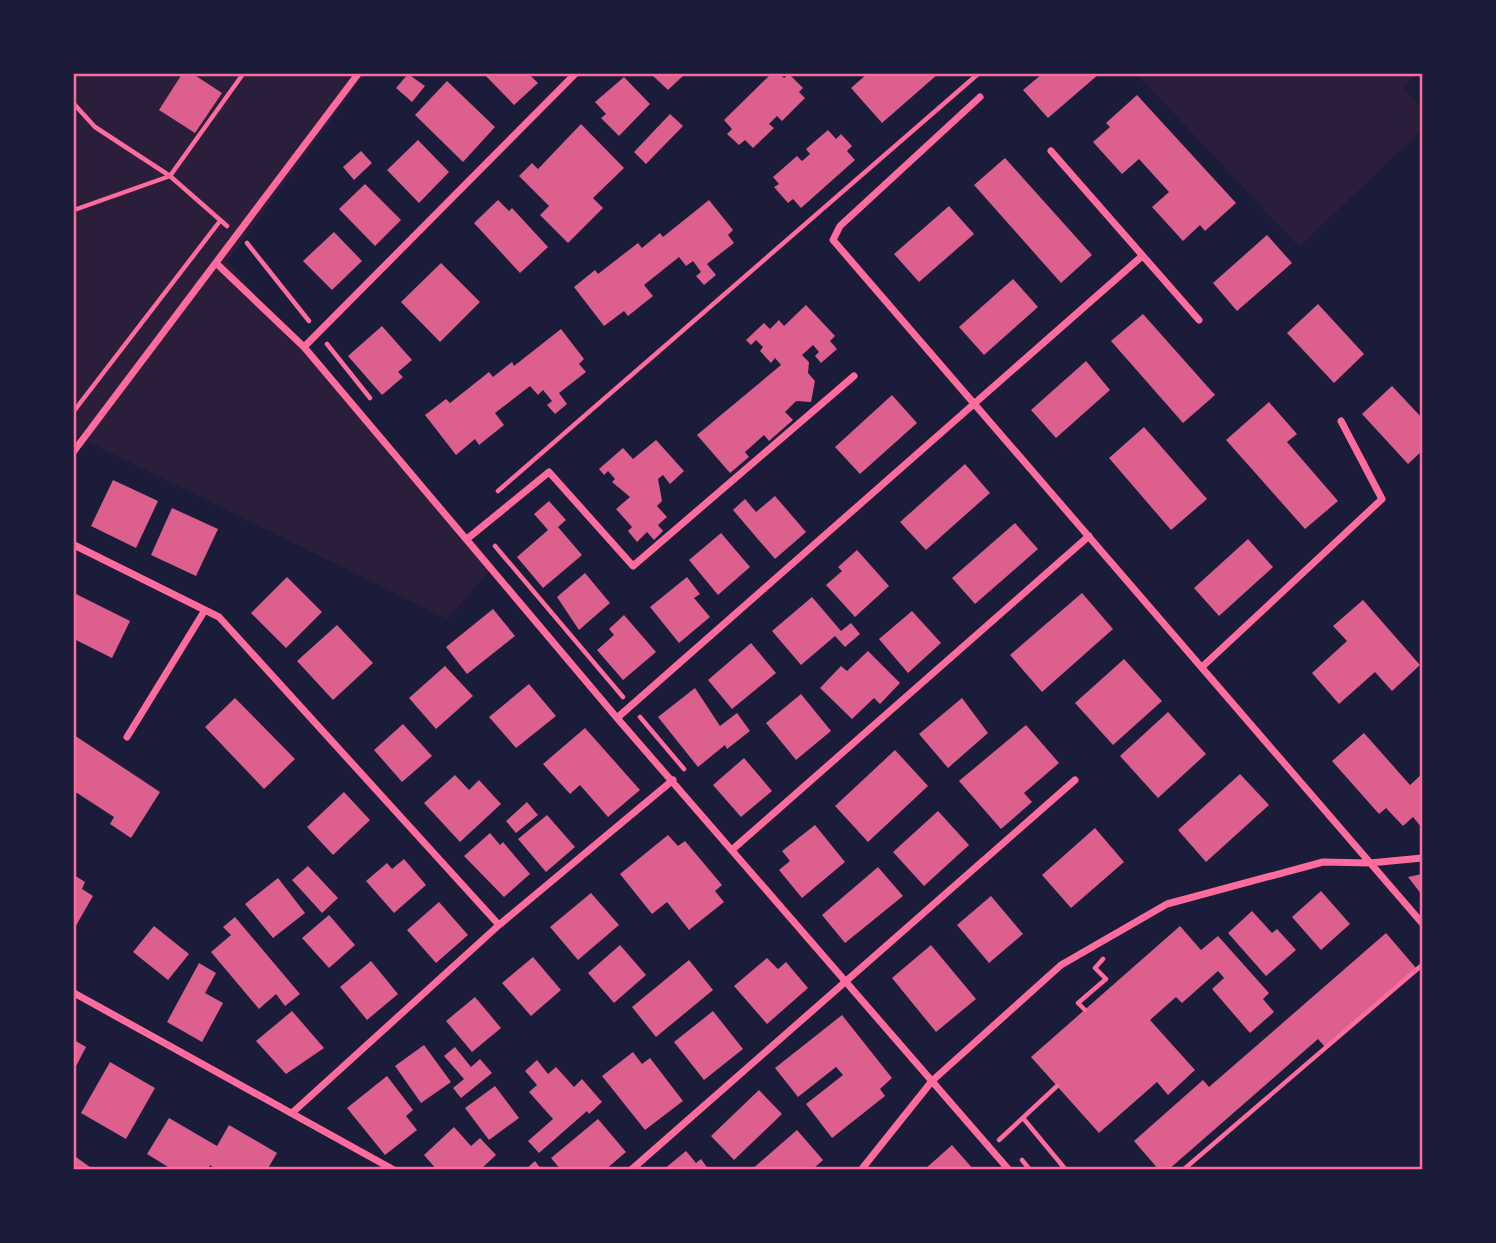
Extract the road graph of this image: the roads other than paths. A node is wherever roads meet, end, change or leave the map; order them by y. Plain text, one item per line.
1 (358, 74) edge
2 (575, 74) edge
3 (980, 97) dead end
4 (1051, 151) dead end
5 (1141, 257) junction
6 (217, 264) junction
7 (1199, 320) dead end
8 (304, 347) junction
9 (853, 376) dead end
10 (974, 404) junction
11 (1341, 421) dead end
12 (74, 451) edge
13 (1088, 536) junction
14 (467, 539) junction
15 (74, 545) edge
16 (205, 610) junction
17 (1202, 667) junction
18 (617, 718) junction
19 (127, 737) dead end
20 (673, 780) junction
21 (1075, 780) dead end
22 (733, 849) junction
23 (1423, 858) edge
24 (1370, 863) junction
25 (1423, 923) edge
26 (499, 925) junction
27 (846, 981) junction
28 (74, 993) edge
29 (932, 1081) junction
30 (292, 1113) junction
31 (394, 1170) edge
32 (631, 1170) edge
33 (861, 1170) edge
34 (1009, 1170) edge

1 - 6 street
2 - 8 street
3 - 10 street
4 - 5 street
5 - 7 street
5 - 10 street
6 - 8 street
6 - 12 street
8 - 14 street
9 - 14 street
10 - 13 street
10 - 18 street
11 - 17 street
13 - 17 street
13 - 22 street
14 - 18 street
15 - 16 street
16 - 19 street
16 - 26 street
17 - 24 street
18 - 20 street
20 - 22 street
20 - 26 street
21 - 27 street
22 - 27 street
23 - 24 street
24 - 25 street
24 - 29 street
26 - 30 street
27 - 29 street
27 - 32 street
28 - 30 street
29 - 33 street
29 - 34 street
30 - 31 street

